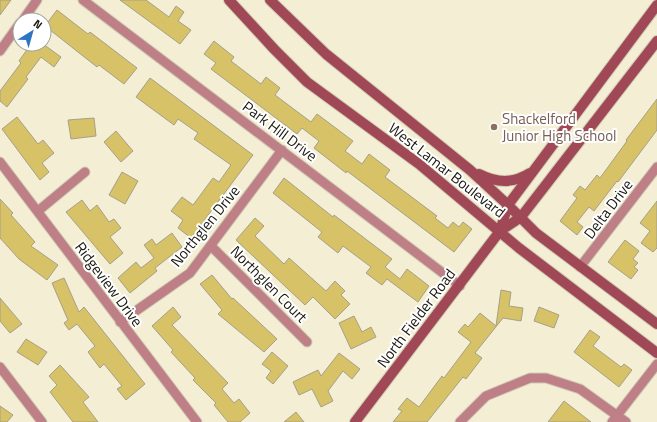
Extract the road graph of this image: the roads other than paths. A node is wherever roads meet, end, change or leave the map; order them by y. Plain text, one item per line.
1 (37, 0) edge
2 (83, 0) edge
3 (229, 0) edge
4 (270, 0) edge
5 (657, 5) edge
6 (28, 12) edge
7 (12, 35) edge
8 (657, 41) edge
9 (0, 51) edge
10 (282, 150) junction
11 (0, 162) edge
12 (657, 167) edge
13 (470, 170) junction
14 (533, 171) junction
15 (85, 172) dead end
16 (508, 205) junction
17 (38, 211) junction
18 (521, 218) junction
19 (500, 231) junction
20 (211, 246) junction
21 (580, 267) junction
22 (460, 286) junction
23 (120, 322) junction
24 (657, 324) edge
25 (308, 342) dead end
26 (657, 353) edge
27 (657, 364) edge
28 (0, 367) edge
29 (614, 418) edge
30 (42, 422) edge
31 (197, 422) edge
32 (356, 422) edge
33 (460, 422) edge
34 (626, 422) edge

1 - 6 street
2 - 10 street, Park Hill Drive
3 - 19 main road, West Lamar Boulevard
4 - 13 main road, West Lamar Boulevard
5 - 14 main road, North Fielder Road
7 - 9 street
8 - 18 main road, North Fielder Road
10 - 20 street, Northglen Drive
10 - 22 street, Park Hill Drive
11 - 17 street, Ridgeview Drive
12 - 21 street, Delta Drive
13 - 14 main road
13 - 16 main road, West Lamar Boulevard
14 - 16 main road, North Fielder Road
15 - 17 street
16 - 18 main road, West Lamar Boulevard
16 - 19 main road, North Fielder Road
17 - 23 street, Ridgeview Drive
18 - 19 main road, North Fielder Road
18 - 21 main road, West Lamar Boulevard
19 - 22 main road, North Fielder Road
19 - 26 main road, West Lamar Boulevard
20 - 23 street, Northglen Drive
20 - 25 street, Northglen Court
21 - 24 main road, West Lamar Boulevard
22 - 32 main road, North Fielder Road
23 - 31 street, Ridgeview Drive
27 - 29 street
28 - 30 street
29 - 33 street
29 - 34 street

